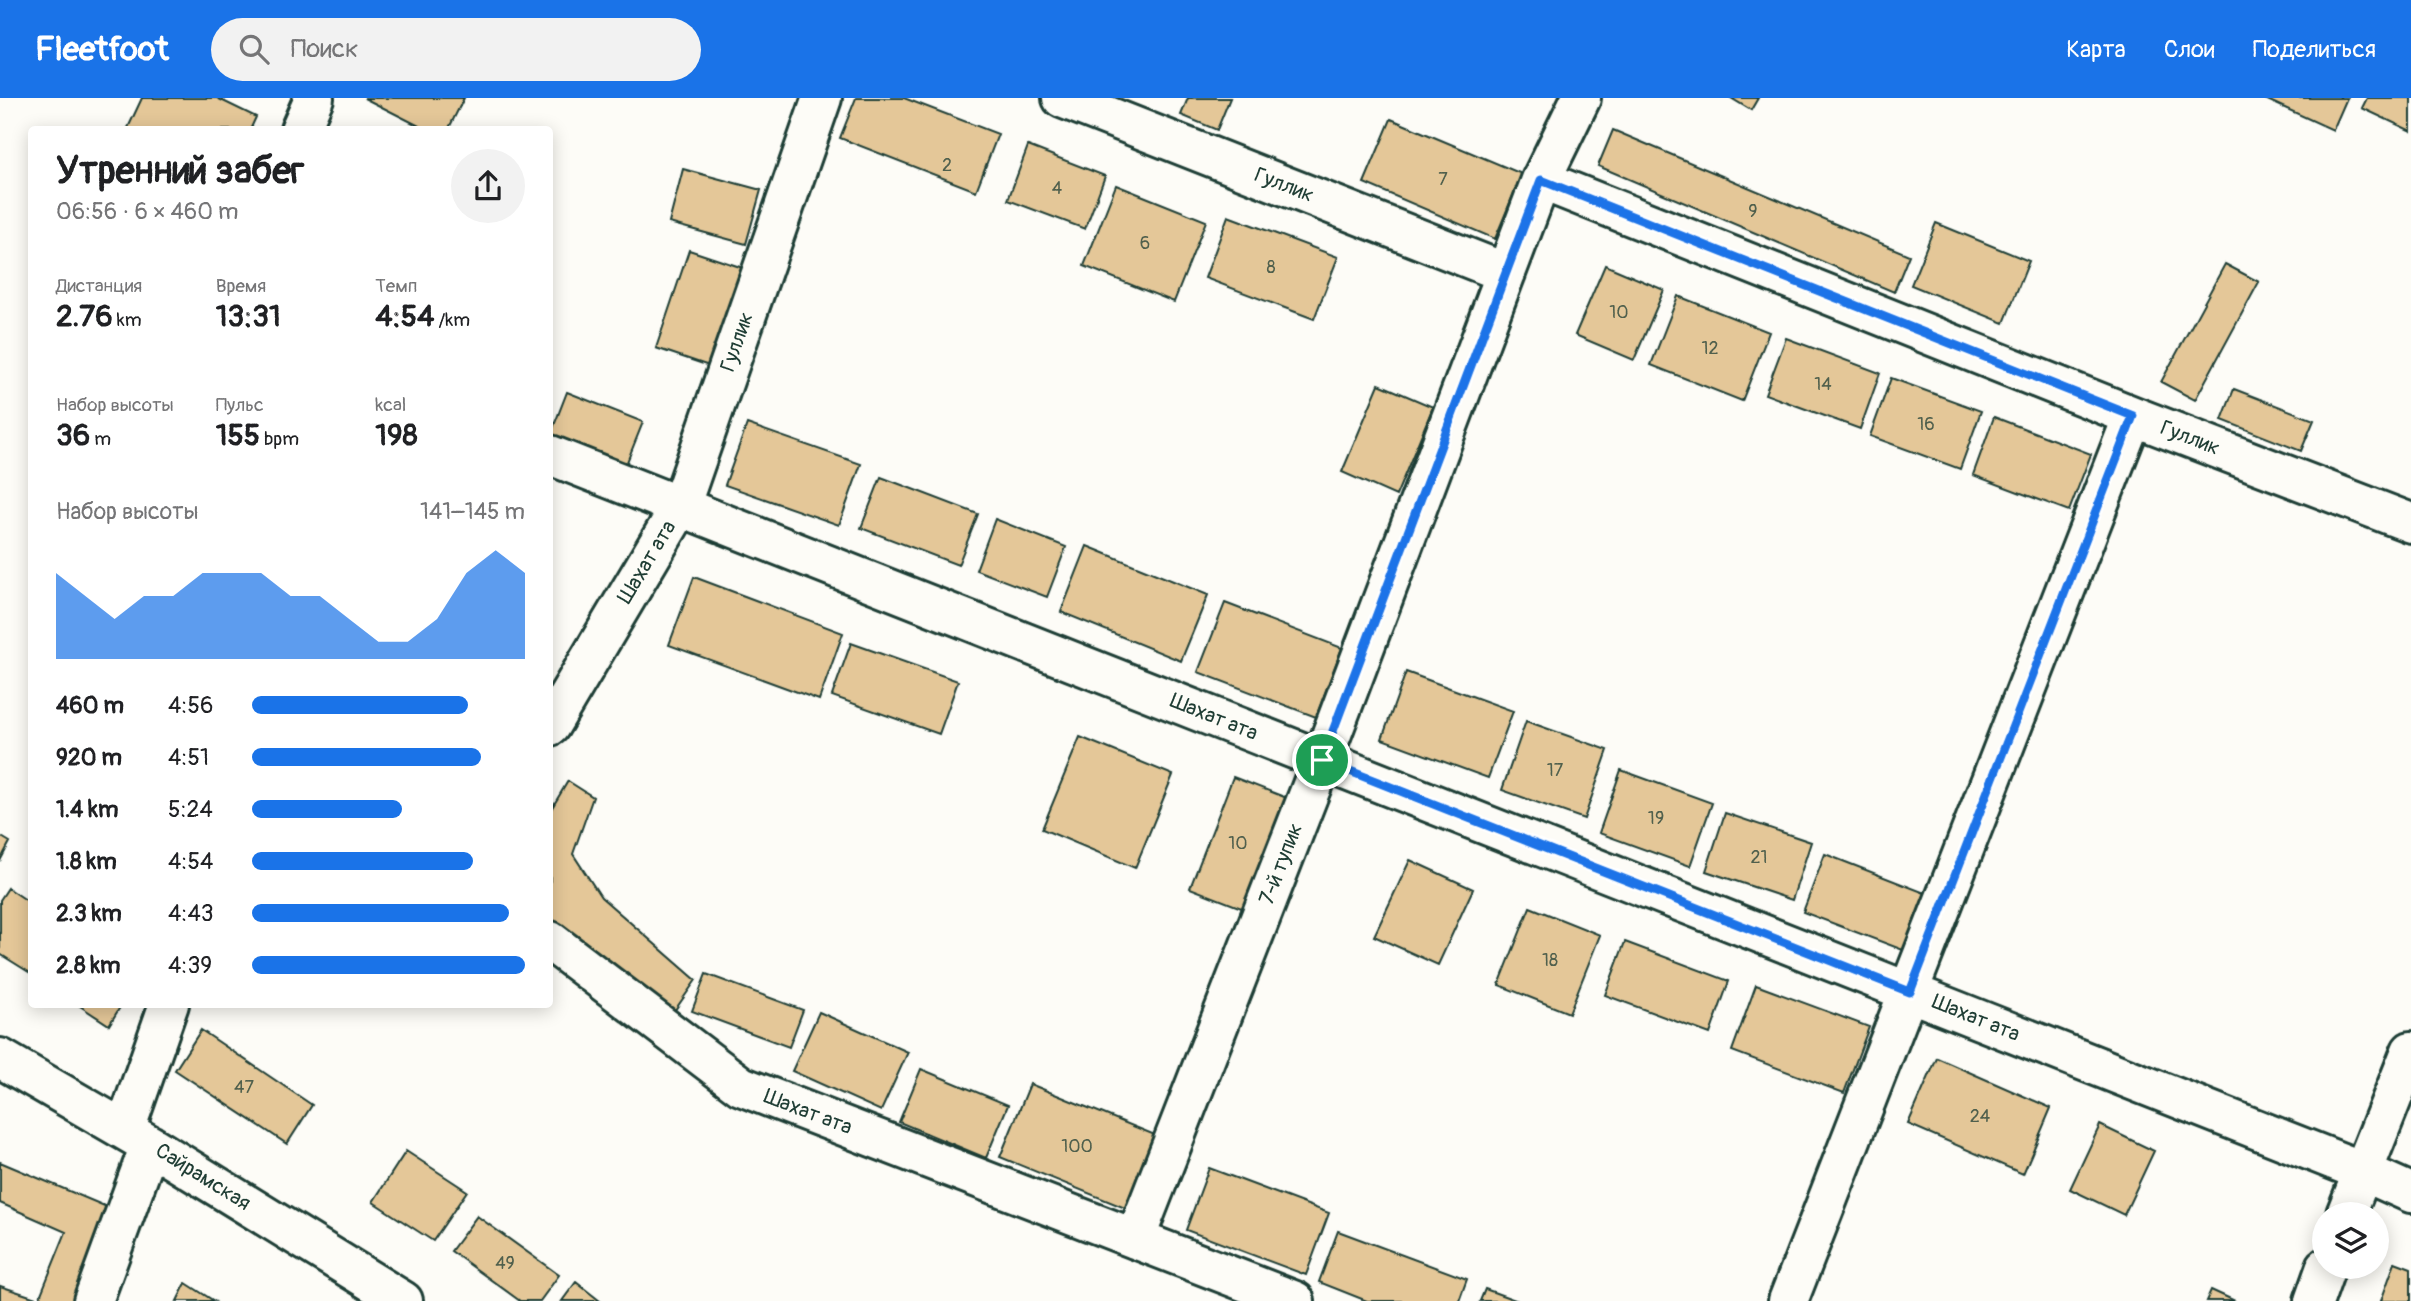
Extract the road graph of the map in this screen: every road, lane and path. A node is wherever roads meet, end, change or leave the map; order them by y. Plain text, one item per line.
1 (314, 98) edge
2 (822, 98) edge
3 (1062, 98) edge
4 (1581, 98) edge
5 (302, 126) edge
6 (1541, 180) junction
7 (1506, 273) junction
8 (2133, 416) junction
9 (553, 456) edge
10 (680, 507) junction
11 (2411, 523) edge
12 (553, 721) edge
13 (1322, 760) junction
14 (553, 943) edge
15 (1910, 992) junction
16 (168, 1008) edge
17 (2411, 1051) edge
18 (0, 1058) edge
19 (138, 1137) junction
20 (2362, 1171) junction
21 (2411, 1193) edge
22 (2350, 1202) edge
23 (1135, 1239) junction
24 (2322, 1279) edge
25 (93, 1301) edge
26 (402, 1301) edge
27 (1295, 1301) edge
28 (1788, 1301) edge
29 (2314, 1301) edge

1 - 5 street
2 - 10 street, Гуллик
3 - 7 street, Гуллик
4 - 6 street, 7-й тупик
6 - 7 street, 7-й тупик
6 - 8 street, Гуллик
7 - 13 street, 7-й тупик
8 - 11 street, Гуллик
8 - 15 street
9 - 10 street, Шахат ата
10 - 12 street, Шахат ата
10 - 13 street, Шахат ата
13 - 15 street, Шахат ата
13 - 23 street, 7-й тупик
14 - 23 street, Шахат ата
15 - 20 street, Шахат ата
15 - 28 street
16 - 19 street
17 - 20 street
18 - 19 street, Сайрамская
19 - 25 street
19 - 26 street, Сайрамская
20 - 21 street, Шахат ата
20 - 22 street
23 - 27 street, Шахат ата
24 - 29 street

